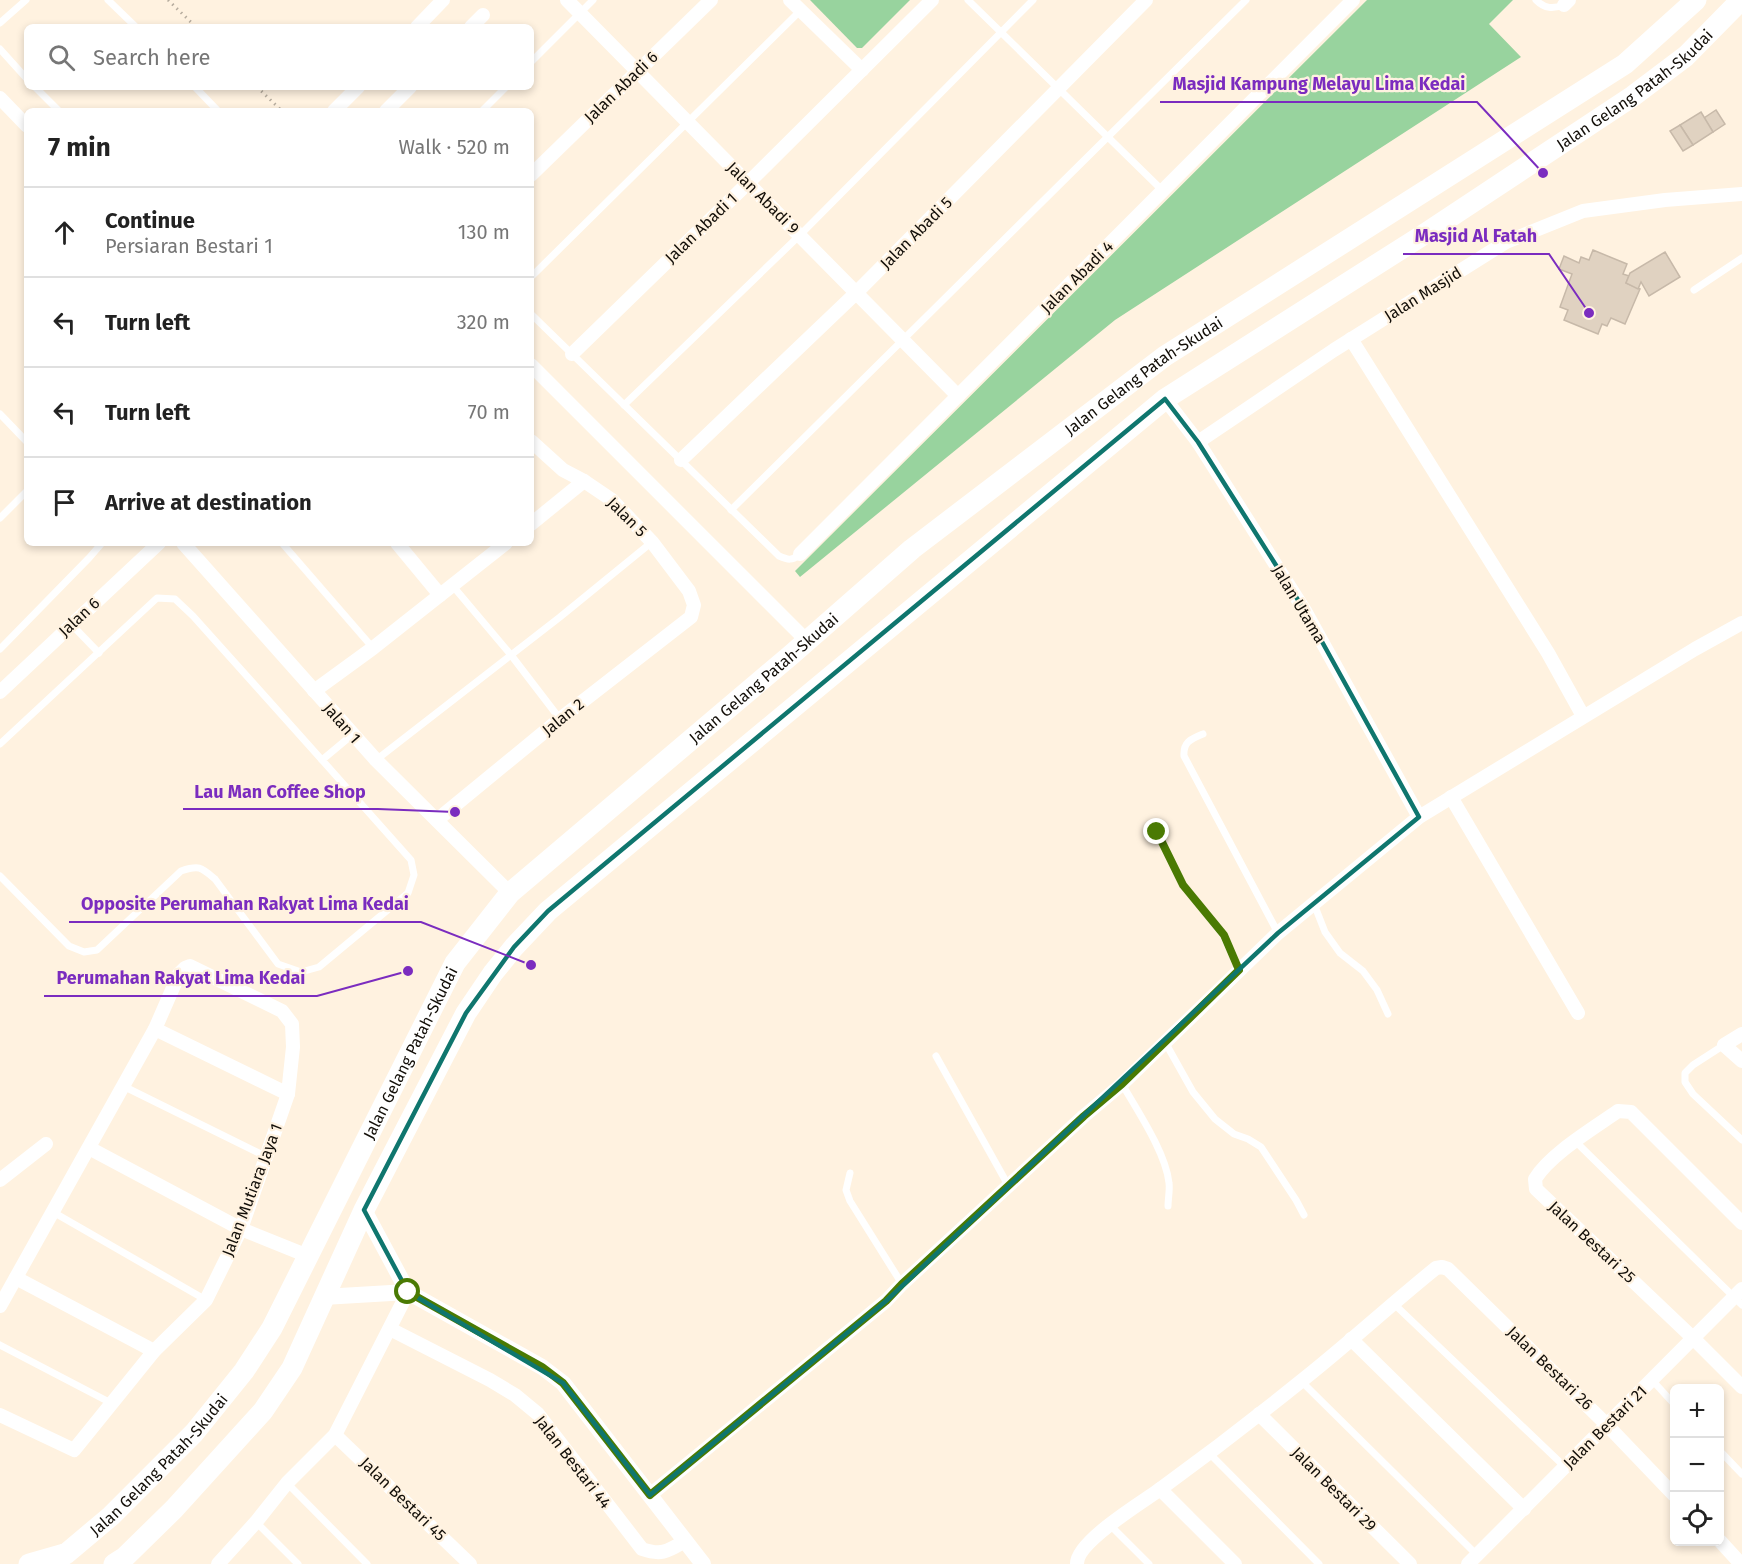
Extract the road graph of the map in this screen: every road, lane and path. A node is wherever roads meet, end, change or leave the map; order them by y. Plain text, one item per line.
1 (26, 0) edge
2 (108, 0) edge
3 (168, 0) edge
4 (443, 0) edge
5 (567, 0) edge
6 (593, 0) edge
7 (711, 0) edge
8 (790, 0) edge
9 (932, 0) edge
10 (968, 0) edge
11 (1034, 0) edge
12 (1146, 0) edge
13 (1246, 0) edge
14 (1353, 0) edge
15 (1536, 0) edge
16 (1696, 0) edge
17 (1741, 0) edge
18 (1567, 2) edge
19 (801, 10) junction
20 (580, 13) junction
21 (483, 15) dead end
22 (0, 23) edge
23 (133, 24) edge
24 (193, 24) edge
25 (420, 24) edge
26 (474, 24) edge
27 (1001, 32) junction
28 (0, 49) edge
29 (534, 59) edge
30 (862, 70) junction
31 (638, 71) junction
32 (24, 76) edge
33 (1059, 88) junction
34 (38, 90) edge
35 (198, 90) edge
36 (260, 90) edge
37 (355, 90) edge
38 (407, 90) edge
39 (503, 90) edge
40 (0, 98) edge
41 (56, 108) edge
42 (215, 108) edge
43 (279, 108) edge
44 (337, 108) edge
45 (389, 108) edge
46 (485, 108) edge
47 (688, 122) junction
48 (24, 123) edge
49 (1108, 137) junction
50 (534, 172) edge
51 (748, 183) junction
52 (1163, 191) junction
53 (1742, 194) edge
54 (800, 235) junction
55 (1742, 258) edge
56 (534, 274) edge
57 (1694, 290) dead end
58 (856, 293) junction
59 (534, 317) edge
60 (1351, 339) junction
61 (903, 340) junction
62 (572, 354) junction
63 (534, 368) edge
64 (958, 396) junction
65 (1165, 399) junction
66 (624, 405) junction
67 (0, 414) edge
68 (24, 439) edge
69 (1198, 442) junction
70 (534, 444) edge
71 (681, 460) junction
72 (584, 481) junction
73 (24, 494) edge
74 (731, 510) junction
75 (0, 518) edge
76 (534, 522) edge
77 (652, 542) junction
78 (99, 546) edge
79 (156, 546) edge
80 (186, 546) edge
81 (285, 546) edge
82 (399, 546) edge
83 (501, 546) edge
84 (800, 554) joint
85 (452, 585) junction
86 (440, 595) junction
87 (691, 617) joint
88 (1742, 623) edge
89 (71, 624) junction
90 (806, 640) junction
91 (373, 648) junction
92 (0, 650) edge
93 (99, 653) junction
94 (511, 655) junction
95 (314, 691) junction
96 (0, 692) edge
97 (1583, 716) junction
98 (560, 719) junction
99 (1203, 734) dead end
100 (352, 735) junction
101 (0, 744) edge
102 (322, 760) junction
103 (376, 760) junction
104 (1451, 797) junction
105 (1419, 817) junction
106 (437, 820) junction
107 (1157, 832) dead end
108 (0, 876) edge
109 (510, 893) junction
110 (1314, 904) junction
111 (1278, 933) junction
112 (1239, 970) junction
113 (1578, 1013) dead end
114 (1388, 1014) dead end
115 (155, 1029) junction
116 (1742, 1034) edge
117 (1164, 1041) junction
118 (1724, 1044) junction
119 (936, 1056) dead end
120 (1742, 1061) edge
121 (1122, 1084) junction
122 (123, 1086) junction
123 (288, 1094) junction
124 (1742, 1140) edge
125 (1575, 1141) junction
126 (46, 1144) dead end
127 (89, 1148) junction
128 (267, 1156) junction
129 (850, 1173) dead end
130 (0, 1180) edge
131 (1008, 1185) junction
132 (1168, 1206) dead end
133 (364, 1210) junction
134 (53, 1212) junction
135 (1304, 1215) dead end
136 (1742, 1223) edge
137 (241, 1229) junction
138 (308, 1256) junction
139 (16, 1278) junction
140 (902, 1284) junction
141 (408, 1292) junction
142 (323, 1297) junction
143 (1739, 1297) edge
144 (206, 1300) junction
145 (1393, 1303) junction
146 (0, 1306) edge
147 (390, 1329) junction
148 (1694, 1338) junction
149 (1351, 1339) junction
150 (0, 1345) edge
151 (154, 1351) junction
152 (1652, 1380) junction
153 (1301, 1381) junction
154 (1742, 1387) edge
155 (1670, 1400) edge
156 (111, 1403) junction
157 (1259, 1414) junction
158 (0, 1415) edge
159 (1607, 1425) junction
160 (335, 1435) junction
161 (1208, 1453) junction
162 (1724, 1456) edge
163 (1565, 1467) junction
164 (1742, 1474) edge
165 (287, 1483) junction
166 (1160, 1489) junction
167 (1671, 1492) edge
168 (650, 1495) junction
169 (1524, 1509) junction
170 (256, 1522) junction
171 (1110, 1525) junction
172 (685, 1541) junction
173 (1723, 1546) edge
174 (59, 1559) edge
175 (1472, 1560) edge
176 (1077, 1562) edge
177 (29, 1564) edge
178 (114, 1564) edge
179 (218, 1564) edge
180 (298, 1564) edge
181 (367, 1564) edge
182 (470, 1564) edge
183 (703, 1564) edge
184 (1149, 1564) edge
185 (1235, 1564) edge
186 (1319, 1564) edge
187 (1410, 1564) edge
188 (1741, 1564) edge

1 - 22 lane
2 - 23 lane
3 - 24 path
4 - 25 street
5 - 20 street, Jalan Abadi 9
6 - 20 lane
7 - 31 street, Jalan Abadi 6
8 - 19 street
9 - 30 street, Jalan Abadi 1
10 - 27 lane
11 - 27 lane
12 - 33 street, Jalan Abadi 5
13 - 49 lane
14 - 52 street, Jalan Abadi 4
15 - 18 lane
16 - 90 main road, Jalan Gelang Patah-Skudai
17 - 65 main road, Jalan Gelang Patah-Skudai
19 - 30 street
19 - 47 lane
20 - 29 lane
20 - 31 street, Jalan Abadi 9
21 - 26 street
27 - 33 lane
27 - 54 lane
28 - 32 lane
30 - 51 street, Jalan Abadi 1
31 - 47 street, Jalan Abadi 9
31 - 50 street, Jalan Abadi 6
33 - 49 lane
33 - 58 street, Jalan Abadi 5
34 - 41 lane
35 - 42 lane
36 - 43 path
37 - 44 street
38 - 45 street
39 - 46 lane
40 - 48 street
47 - 51 street, Jalan Abadi 9
47 - 56 lane
49 - 52 lane
49 - 61 lane
51 - 54 street, Jalan Abadi 9
51 - 62 street, Jalan Abadi 1
52 - 64 street, Jalan Abadi 4
53 - 60 street, Jalan Masjid
54 - 58 street, Jalan Abadi 9
54 - 66 lane
55 - 57 lane
58 - 61 street, Jalan Abadi 9
58 - 71 street, Jalan Abadi 5
59 - 62 lane
60 - 69 street, Jalan Masjid
60 - 97 street
61 - 64 street, Jalan Abadi 9
61 - 74 lane
62 - 66 lane
63 - 90 street
64 - 84 street, Jalan Abadi 4
65 - 69 street, Jalan Utama
65 - 133 main road, Jalan Gelang Patah-Skudai
66 - 71 lane
67 - 68 lane
69 - 105 street, Jalan Utama
70 - 72 street, Jalan 5
71 - 74 lane
72 - 76 street
72 - 77 street, Jalan 5
73 - 75 lane
74 - 84 lane
77 - 87 street, Jalan 5
77 - 94 lane
78 - 92 lane
79 - 89 street, Jalan 6
80 - 95 street, Jalan 1
81 - 91 lane
82 - 86 street
83 - 85 street
85 - 86 street
85 - 94 lane
86 - 91 street
87 - 98 street, Jalan 2
88 - 97 street
89 - 93 lane
89 - 96 street, Jalan 6
90 - 109 main road, Jalan Gelang Patah-Skudai
91 - 95 street
93 - 101 lane
93 - 102 lane
94 - 98 lane
94 - 103 lane
95 - 100 street, Jalan 1
97 - 104 street
98 - 106 street, Jalan 2
99 - 111 lane
100 - 102 lane
100 - 103 street, Jalan 1
102 - 108 lane
103 - 106 street, Jalan 1
104 - 105 street
104 - 113 street
105 - 110 street
106 - 109 street, Jalan 1
107 - 112 lane
109 - 138 main road, Jalan Gelang Patah-Skudai
110 - 111 street
110 - 114 lane
111 - 112 street
112 - 117 street
115 - 122 street
115 - 123 street
115 - 123 street, Jalan Mutiara Jaya 1
116 - 118 street
117 - 121 street
117 - 135 lane
118 - 120 street
118 - 124 lane
119 - 131 lane
121 - 131 street
121 - 132 lane
122 - 127 street
122 - 128 lane
123 - 128 street, Jalan Mutiara Jaya 1
125 - 136 street, Jalan Bestari 25
125 - 143 lane
125 - 148 street, Jalan Bestari 25
126 - 130 street
127 - 134 street
127 - 137 street
128 - 137 street, Jalan Mutiara Jaya 1
129 - 140 lane
131 - 140 street
133 - 141 street
133 - 142 main road, Jalan Gelang Patah-Skudai
134 - 139 street
134 - 144 lane
137 - 138 street
137 - 144 street, Jalan Mutiara Jaya 1
138 - 174 main road, Jalan Gelang Patah-Skudai
139 - 146 street
139 - 151 street
140 - 168 street
141 - 142 street
141 - 147 street
141 - 168 street
142 - 178 main road, Jalan Gelang Patah-Skudai
143 - 148 street, Jalan Bestari 21
144 - 151 street, Jalan Mutiara Jaya 1
145 - 149 street
145 - 159 street, Jalan Bestari 26
145 - 163 lane
147 - 160 street
147 - 172 street, Jalan Bestari 44
148 - 152 street, Jalan Bestari 21
148 - 154 street, Jalan Bestari 25
149 - 153 street
149 - 169 street
150 - 156 lane
151 - 156 street, Jalan Mutiara Jaya 1
152 - 155 lane
152 - 159 street, Jalan Bestari 21
153 - 157 street
153 - 175 lane
156 - 158 street, Jalan Mutiara Jaya 1
157 - 161 street
157 - 187 street, Jalan Bestari 29
159 - 163 street, Jalan Bestari 21
159 - 167 street, Jalan Bestari 26
160 - 165 street
160 - 182 street, Jalan Bestari 45
161 - 166 street
161 - 186 lane
162 - 164 lane
163 - 169 street, Jalan Bestari 21
165 - 170 street
165 - 181 lane
166 - 171 street
166 - 185 street
168 - 172 street
169 - 175 street, Jalan Bestari 21
170 - 179 street
170 - 180 lane
171 - 176 street
171 - 184 lane
172 - 183 street
173 - 188 street
174 - 177 main road

